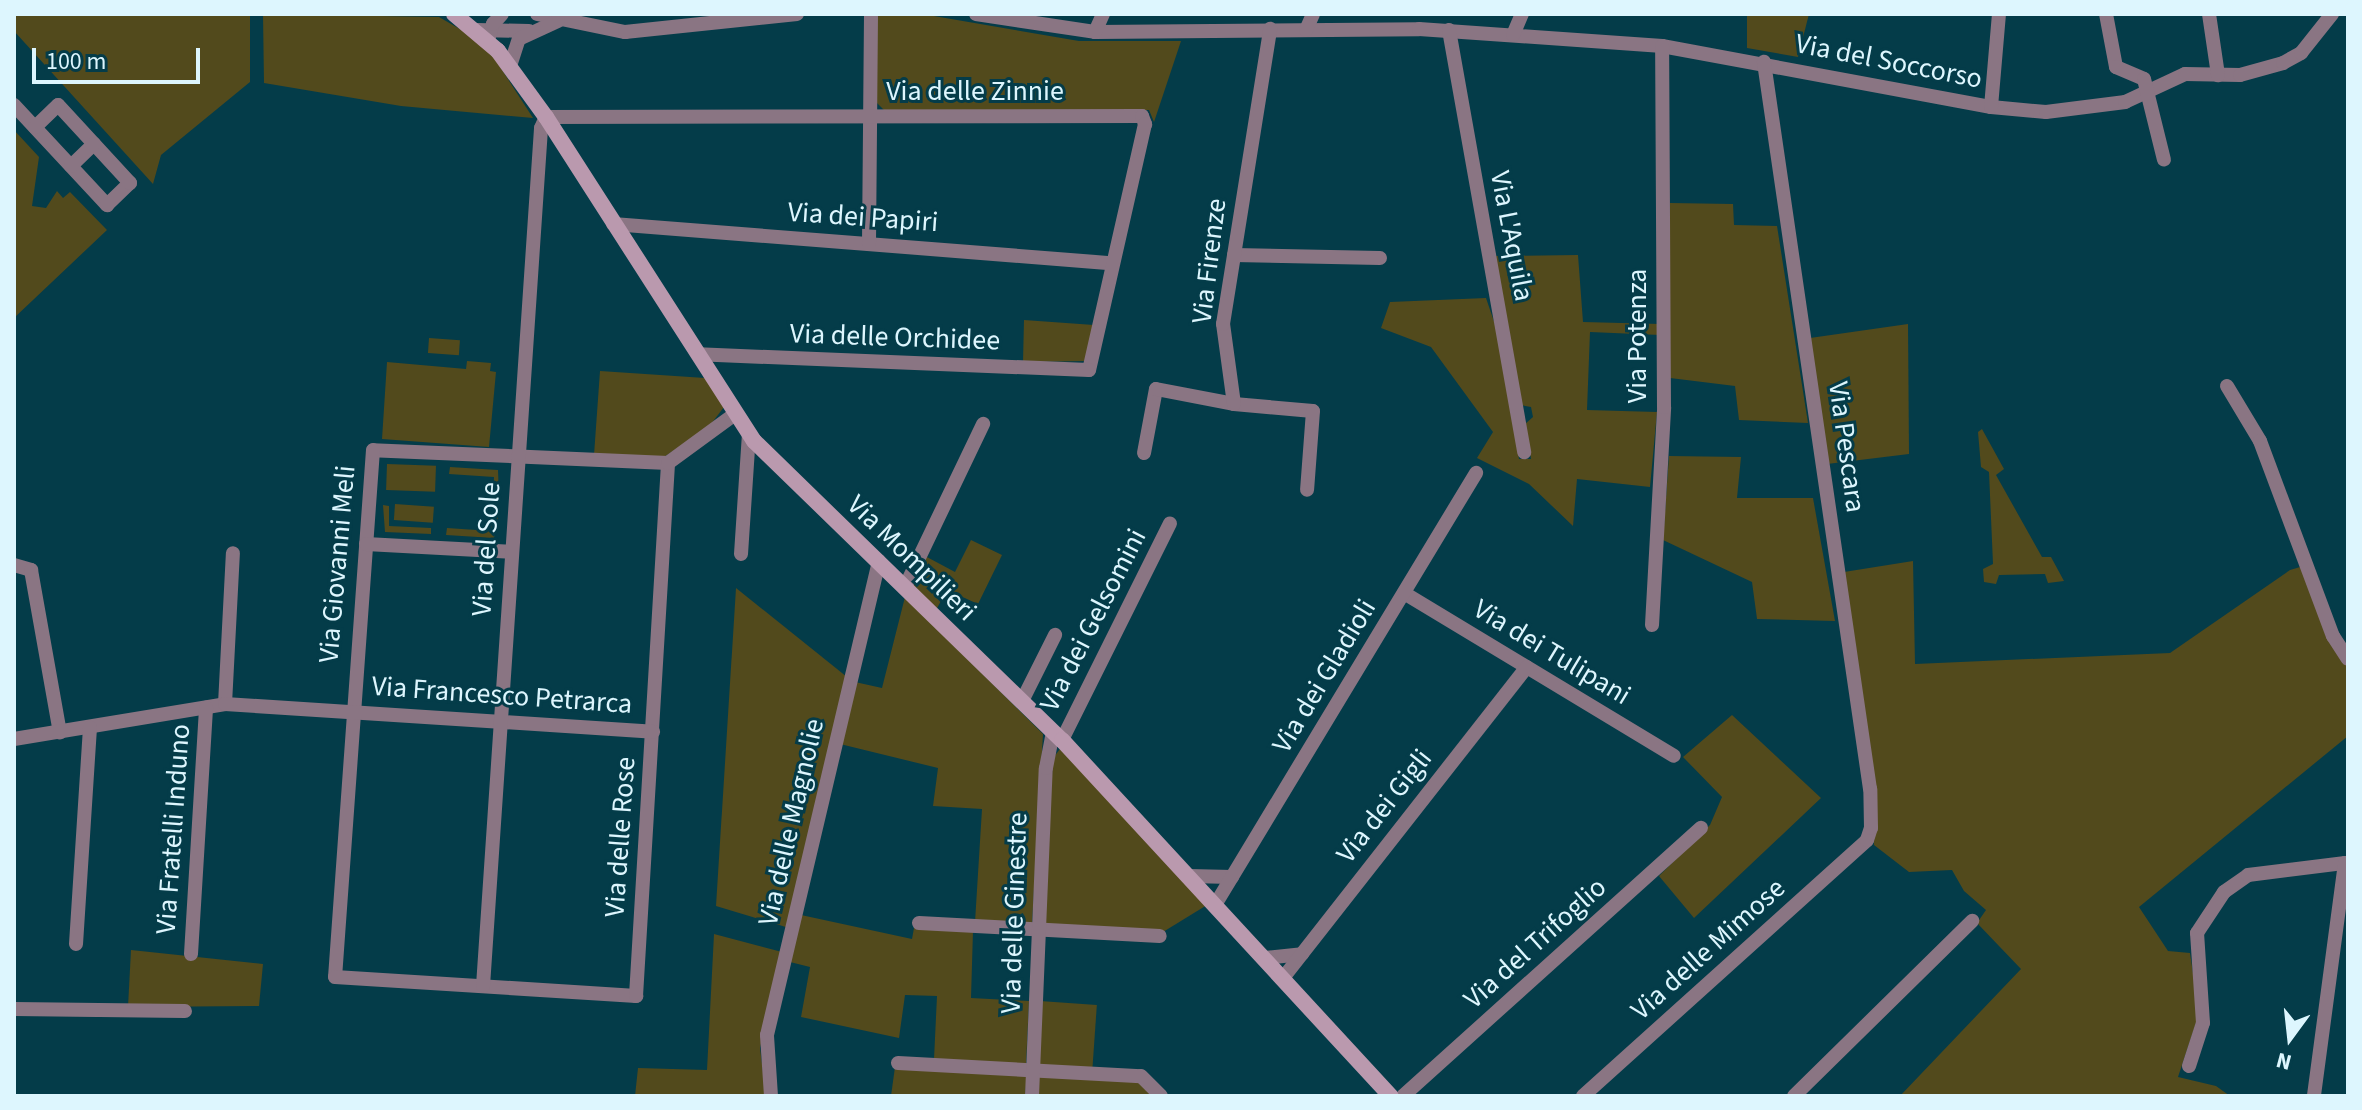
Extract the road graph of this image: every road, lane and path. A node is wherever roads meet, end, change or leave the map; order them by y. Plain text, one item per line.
1 (454, 14) edge
2 (502, 14) edge
3 (537, 14) edge
4 (669, 14) edge
5 (797, 14) edge
6 (871, 14) edge
7 (976, 14) edge
8 (1103, 14) edge
9 (1313, 14) edge
10 (1522, 14) edge
11 (1999, 14) edge
12 (2106, 14) edge
13 (2209, 14) edge
14 (2332, 14) edge
15 (560, 17) edge
16 (1270, 29) junction
17 (1306, 30) junction
18 (1449, 30) junction
19 (530, 31) junction
20 (659, 31) junction
21 (1095, 32) junction
22 (485, 34) junction
23 (1513, 35) junction
24 (1662, 46) junction
25 (1764, 62) junction
26 (510, 66) junction
27 (2218, 75) junction
28 (2147, 91) junction
29 (14, 105) edge
30 (1991, 107) junction
31 (546, 117) junction
32 (870, 117) junction
33 (35, 127) junction
34 (94, 144) junction
35 (2164, 160) dead end
36 (71, 166) junction
37 (613, 224) junction
38 (869, 244) junction
39 (1234, 255) junction
40 (1380, 258) dead end
41 (1110, 263) junction
42 (699, 354) junction
43 (1089, 370) joint
44 (2227, 386) dead end
45 (1234, 404) junction
46 (735, 414) junction
47 (983, 424) dead end
48 (749, 435) junction
49 (1524, 452) dead end
50 (1144, 453) dead end
51 (518, 458) junction
52 (668, 463) junction
53 (1476, 473) dead end
54 (1307, 490) dead end
55 (1170, 523) dead end
56 (366, 544) junction
57 (512, 552) junction
58 (233, 553) dead end
59 (741, 554) dead end
60 (879, 561) junction
61 (14, 565) edge
62 (905, 587) junction
63 (1404, 593) junction
64 (1652, 625) dead end
65 (1055, 635) dead end
66 (2348, 659) edge
67 (1527, 667) junction
68 (1022, 701) junction
69 (225, 704) junction
70 (206, 707) junction
71 (351, 711) junction
72 (502, 721) junction
73 (90, 727) junction
74 (60, 732) junction
75 (653, 732) junction
76 (1058, 736) junction
77 (14, 739) edge
78 (1674, 756) dead end
79 (1701, 828) dead end
80 (1867, 840) joint
81 (1189, 876) junction
82 (1232, 877) junction
83 (1215, 905) junction
84 (1972, 921) dead end
85 (919, 923) dead end
86 (1038, 929) junction
87 (1160, 936) dead end
88 (76, 944) dead end
89 (191, 954) dead end
90 (1302, 954) junction
91 (1265, 958) junction
92 (335, 977) joint
93 (1283, 978) junction
94 (483, 986) junction
95 (14, 1009) edge
96 (185, 1011) dead end
97 (898, 1063) dead end
98 (2189, 1066) dead end
99 (1034, 1070) junction
100 (771, 1096) edge
101 (1032, 1096) edge
102 (1161, 1096) edge
103 (1391, 1096) edge
104 (1403, 1096) edge
105 (1583, 1096) edge
106 (1794, 1096) edge
107 (2314, 1096) edge

1 - 22 street, Via Mompilieri
2 - 22 street
3 - 15 street
4 - 20 street
5 - 20 street
6 - 32 street
7 - 21 street, Via del Soccorso
8 - 21 street
9 - 17 street
10 - 23 street
11 - 30 street
12 - 28 street
13 - 27 street
14 - 27 street, Via del Soccorso
15 - 19 street
15 - 20 street
16 - 17 street, Via del Soccorso
16 - 21 street, Via del Soccorso
16 - 39 street, Via Firenze
17 - 18 street, Via del Soccorso
18 - 23 street, Via del Soccorso
18 - 49 street, Via L'Aquila
19 - 22 street
19 - 26 street
22 - 26 street, Via Mompilieri
23 - 24 street, Via del Soccorso
24 - 25 street, Via del Soccorso
24 - 64 street, Via Potenza
25 - 30 street, Via del Soccorso
25 - 80 street, Via Pescara
26 - 31 street, Via Mompilieri
27 - 28 street, Via del Soccorso
28 - 30 street, Via del Soccorso
28 - 35 street
29 - 33 street
31 - 32 street, Via delle Zinnie
31 - 37 street, Via Mompilieri
31 - 51 street, Via del Sole
32 - 38 street
32 - 41 street, Via delle Zinnie
33 - 34 street
33 - 36 street
34 - 36 street
34 - 36 street
37 - 38 street, Via dei Papiri
37 - 42 street, Via Mompilieri
38 - 41 street, Via dei Papiri
39 - 40 street
39 - 45 street, Via Firenze
41 - 43 street, Via delle Zinnie
42 - 43 street, Via delle Orchidee
42 - 46 street, Via Mompilieri
44 - 66 street
45 - 50 street
45 - 54 street
46 - 48 street, Via Mompilieri
46 - 52 street
47 - 62 street
48 - 59 street
48 - 60 street, Via Mompilieri
51 - 52 street, Via Giovanni Meli
51 - 56 street, Via Giovanni Meli
51 - 57 street, Via del Sole
52 - 75 street, Via delle Rose
53 - 63 street, Via dei Gladioli
55 - 76 street, Via dei Gelsomini
56 - 57 street
56 - 71 street, Via Giovanni Meli
57 - 72 street, Via del Sole
58 - 69 street
60 - 62 street, Via Mompilieri
60 - 100 street, Via delle Magnolie
61 - 74 street
62 - 68 street, Via Mompilieri
63 - 67 street, Via dei Tulipani
63 - 82 street, Via dei Gladioli
65 - 68 street
67 - 78 street, Via dei Tulipani
67 - 90 street, Via dei Gigli
68 - 76 street, Via Mompilieri
69 - 70 street, Via Francesco Petrarca
69 - 71 street, Via Francesco Petrarca
70 - 73 street, Via Francesco Petrarca
70 - 89 street, Via Fratelli Induno
71 - 72 street, Via Francesco Petrarca
71 - 92 street, Via Giovanni Meli
72 - 75 street, Via Francesco Petrarca
72 - 94 street, Via del Sole
73 - 74 street, Via Francesco Petrarca
73 - 88 street
74 - 77 street, Via Francesco Petrarca
75 - 94 street, Via delle Rose
76 - 81 street, Via Mompilieri
76 - 86 street, Via delle Ginestre
79 - 104 street, Via del Trifoglio
80 - 105 street, Via delle Mimose
81 - 82 street
81 - 83 street, Via Mompilieri
82 - 83 street, Via dei Gladioli
83 - 91 street, Via Mompilieri
84 - 106 street
85 - 86 street
86 - 87 street
86 - 99 street, Via delle Ginestre
90 - 91 street
90 - 93 street, Via dei Gigli
91 - 93 street, Via Mompilieri
92 - 94 street, Via delle Rose
93 - 103 street, Via Mompilieri
95 - 96 street
97 - 99 street
98 - 107 street
99 - 101 street, Via delle Ginestre
99 - 102 street

